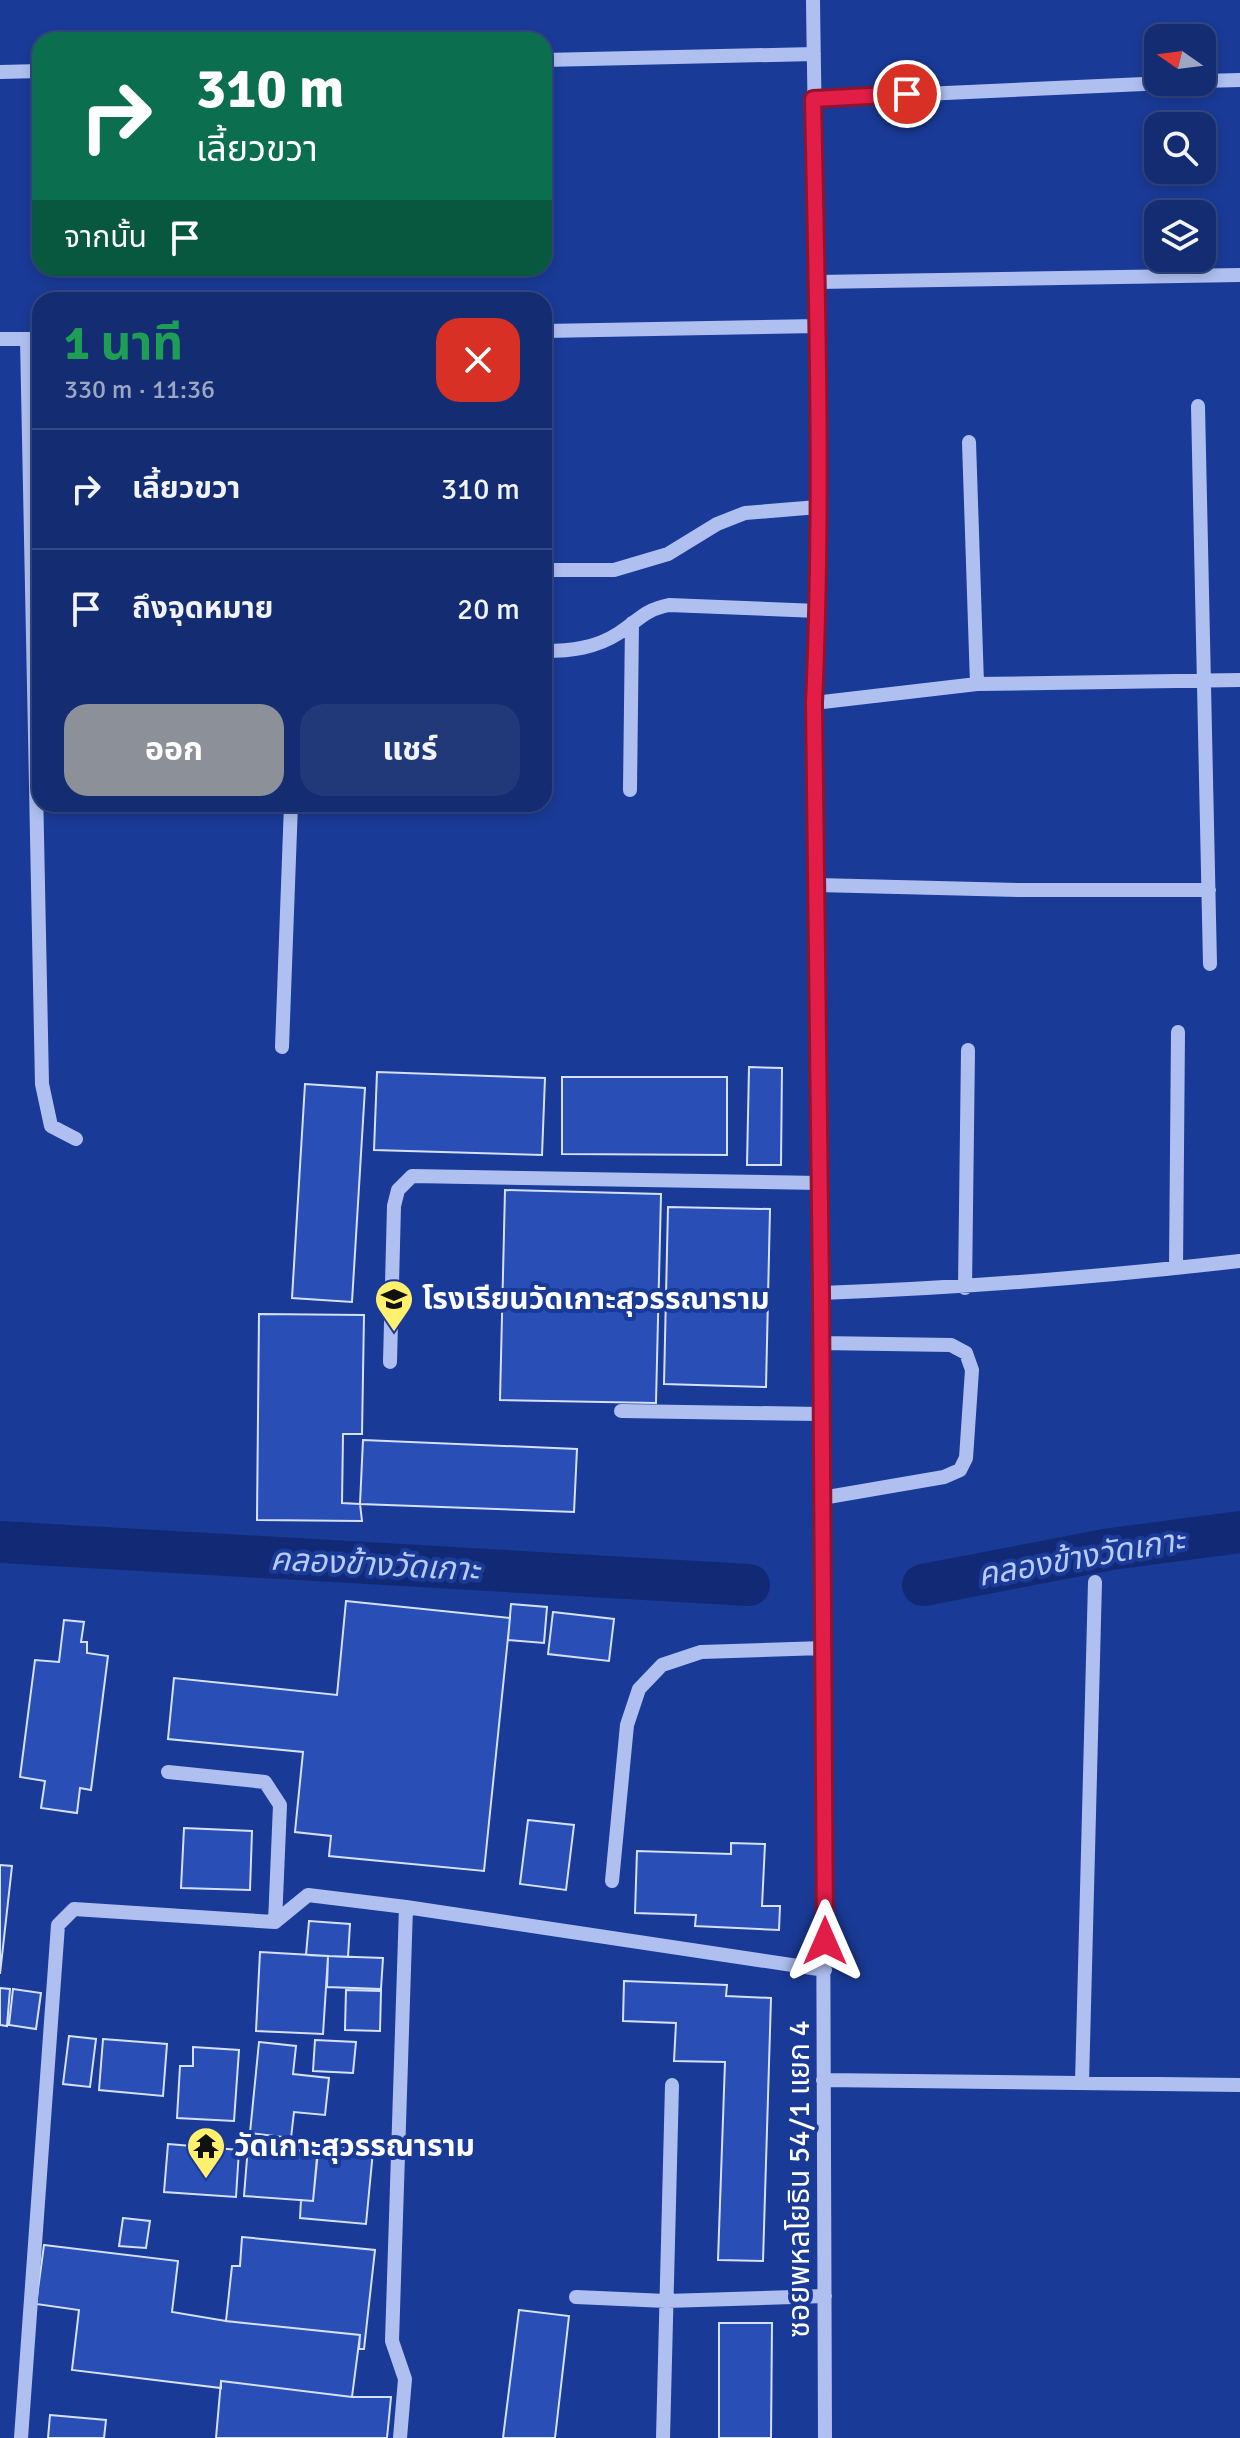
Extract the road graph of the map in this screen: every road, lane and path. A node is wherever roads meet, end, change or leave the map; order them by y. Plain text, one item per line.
1 (813, 0) edge
2 (814, 54) junction
3 (552, 60) edge
4 (32, 71) edge
5 (0, 72) edge
6 (1240, 80) edge
7 (1216, 81) edge
8 (1144, 84) edge
9 (813, 99) junction
10 (1240, 275) edge
11 (817, 282) junction
12 (818, 326) junction
13 (552, 331) edge
14 (0, 339) edge
15 (32, 339) edge
16 (1198, 406) dead end
17 (969, 442) dead end
18 (818, 507) junction
19 (552, 570) edge
20 (818, 611) junction
21 (632, 623) junction
22 (552, 650) edge
23 (1240, 680) edge
24 (1204, 681) junction
25 (977, 684) junction
26 (814, 703) junction
27 (630, 790) dead end
28 (39, 812) edge
29 (291, 812) edge
30 (817, 885) junction
31 (1209, 890) junction
32 (1210, 964) dead end
33 (1178, 1032) dead end
34 (282, 1047) dead end
35 (968, 1050) dead end
36 (76, 1139) dead end
37 (820, 1183) junction
38 (1240, 1261) edge
39 (1176, 1268) junction
40 (965, 1288) junction
41 (821, 1293) junction
42 (821, 1343) junction
43 (390, 1362) dead end
44 (621, 1411) dead end
45 (820, 1414) junction
46 (822, 1498) junction
47 (1095, 1582) dead end
48 (823, 1648) junction
49 (168, 1772) dead end
50 (612, 1881) dead end
51 (406, 1907) junction
52 (275, 1922) junction
53 (825, 1970) junction
54 (823, 2080) junction
55 (1082, 2083) junction
56 (672, 2085) dead end
57 (1240, 2085) edge
58 (825, 2296) junction
59 (576, 2297) dead end
60 (666, 2301) junction
61 (21, 2438) edge
62 (400, 2438) edge
63 (663, 2438) edge
64 (825, 2438) edge

1 - 2 street, ซอยพหลโยธิน 54/1 แยก 4
2 - 3 street
2 - 9 street, ซอยพหลโยธิน 54/1 แยก 4
4 - 5 street
6 - 7 street
8 - 9 street
9 - 11 street, ซอยพหลโยธิน 54/1 แยก 4
10 - 11 street
11 - 12 street, ซอยพหลโยธิน 54/1 แยก 4
12 - 13 street
12 - 18 street, ซอยพหลโยธิน 54/1 แยก 4
14 - 15 street
16 - 24 street
17 - 25 street
18 - 19 street
18 - 20 street, ซอยพหลโยธิน 54/1 แยก 4
20 - 21 street
20 - 26 street, ซอยพหลโยธิน 54/1 แยก 4
21 - 22 street
21 - 27 street
23 - 24 street
24 - 25 street
24 - 31 street
25 - 26 street
26 - 30 street, ซอยพหลโยธิน 54/1 แยก 4
28 - 36 street
29 - 34 street
30 - 31 street
30 - 37 street, ซอยพหลโยธิน 54/1 แยก 4
31 - 32 street
33 - 39 street
35 - 40 street
37 - 41 street, ซอยพหลโยธิน 54/1 แยก 4
37 - 43 street
38 - 39 street
39 - 40 street
40 - 41 street
41 - 42 street, ซอยพหลโยธิน 54/1 แยก 4
42 - 45 street, ซอยพหลโยธิน 54/1 แยก 4
42 - 46 street
44 - 45 street
45 - 46 street, ซอยพหลโยธิน 54/1 แยก 4
46 - 48 street, ซอยพหลโยธิน 54/1 แยก 4
47 - 55 street
48 - 50 street
48 - 53 street, ซอยพหลโยธิน 54/1 แยก 4
49 - 52 street
51 - 52 street
51 - 53 street
51 - 62 street
52 - 61 street
53 - 54 street, ซอยพหลโยธิน 54/1 แยก 4
54 - 55 street
54 - 58 street, ซอยพหลโยธิน 54/1 แยก 4
55 - 57 street
56 - 60 street
58 - 60 street
58 - 64 street, ซอยพหลโยธิน 54/1 แยก 4
59 - 60 street
60 - 63 street

